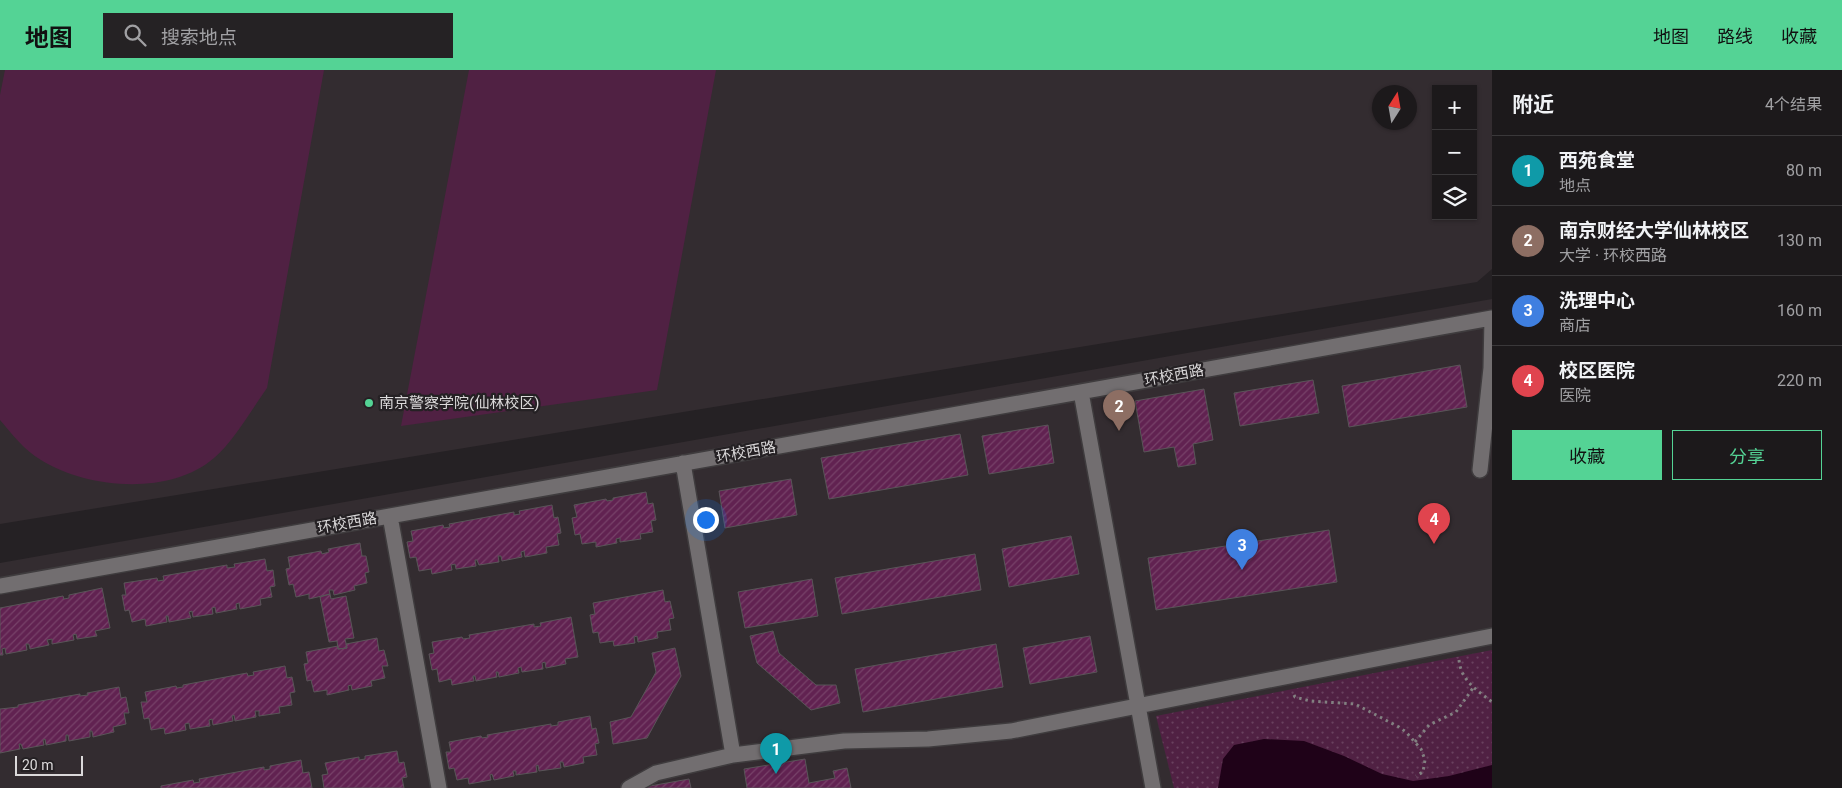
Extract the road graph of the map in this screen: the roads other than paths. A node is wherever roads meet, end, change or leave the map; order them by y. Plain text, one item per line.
1 (1492, 318) edge
2 (1081, 392) junction
3 (683, 463) junction
4 (1480, 470) dead end
5 (390, 516) junction
6 (0, 586) edge
7 (1492, 636) edge
8 (1139, 707) junction
9 (734, 754) junction
10 (439, 788) edge
11 (629, 788) edge
12 (1153, 788) edge

1 - 2 street, 环校西路
1 - 4 street
2 - 3 street, 环校西路
2 - 8 street
3 - 5 street, 环校西路
3 - 9 street
5 - 6 street, 环校西路
5 - 10 street
7 - 8 street
8 - 9 street
8 - 12 street
9 - 11 street

